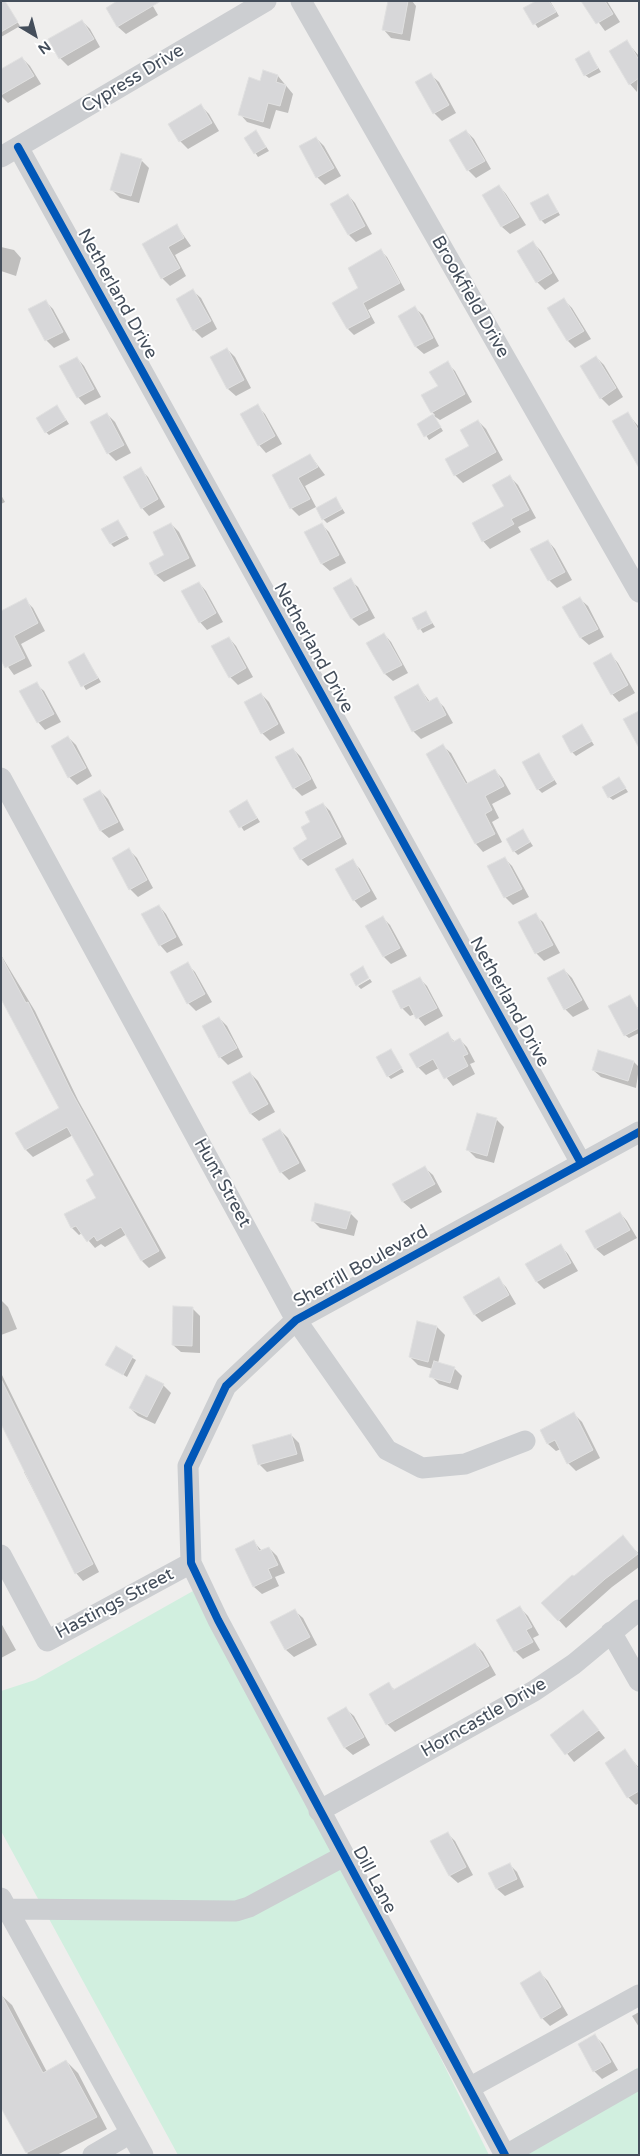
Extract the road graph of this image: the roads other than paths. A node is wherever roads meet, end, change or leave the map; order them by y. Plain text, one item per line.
1 (266, 1) edge
2 (301, 1) edge
3 (10, 152) edge
4 (639, 592) edge
5 (1, 778) edge
6 (639, 1132) edge
7 (581, 1163) junction
8 (296, 1320) junction
9 (525, 1441) dead end
10 (1, 1555) edge
11 (191, 1563) junction
12 (639, 1610) edge
13 (218, 1620) joint
14 (611, 1632) junction
15 (639, 1681) edge
16 (320, 1811) junction
17 (344, 1856) junction
18 (3, 1909) edge
19 (639, 1995) edge
20 (639, 2079) edge
21 (469, 2088) junction
22 (131, 2133) junction
23 (93, 2155) edge
24 (143, 2155) edge
25 (506, 2155) edge

1 - 3 street, Cypress Drive
2 - 4 street, Brookfield Drive
3 - 7 street, Netherland Drive
5 - 8 street, Hunt Street
6 - 7 street, Sherrill Boulevard
7 - 8 street, Sherrill Boulevard
8 - 9 street, Hunt Street
8 - 11 street, Sherrill Boulevard
10 - 11 street, Hastings Street
11 - 13 street, Sherrill Boulevard
12 - 14 street, Horncastle Drive
13 - 16 street, Dill Lane
14 - 15 street
14 - 16 street, Horncastle Drive
16 - 17 street, Dill Lane
17 - 18 street
17 - 21 street, Dill Lane
18 - 22 street
19 - 21 street
20 - 25 street
21 - 25 street, Dill Lane
22 - 23 street
22 - 24 street

